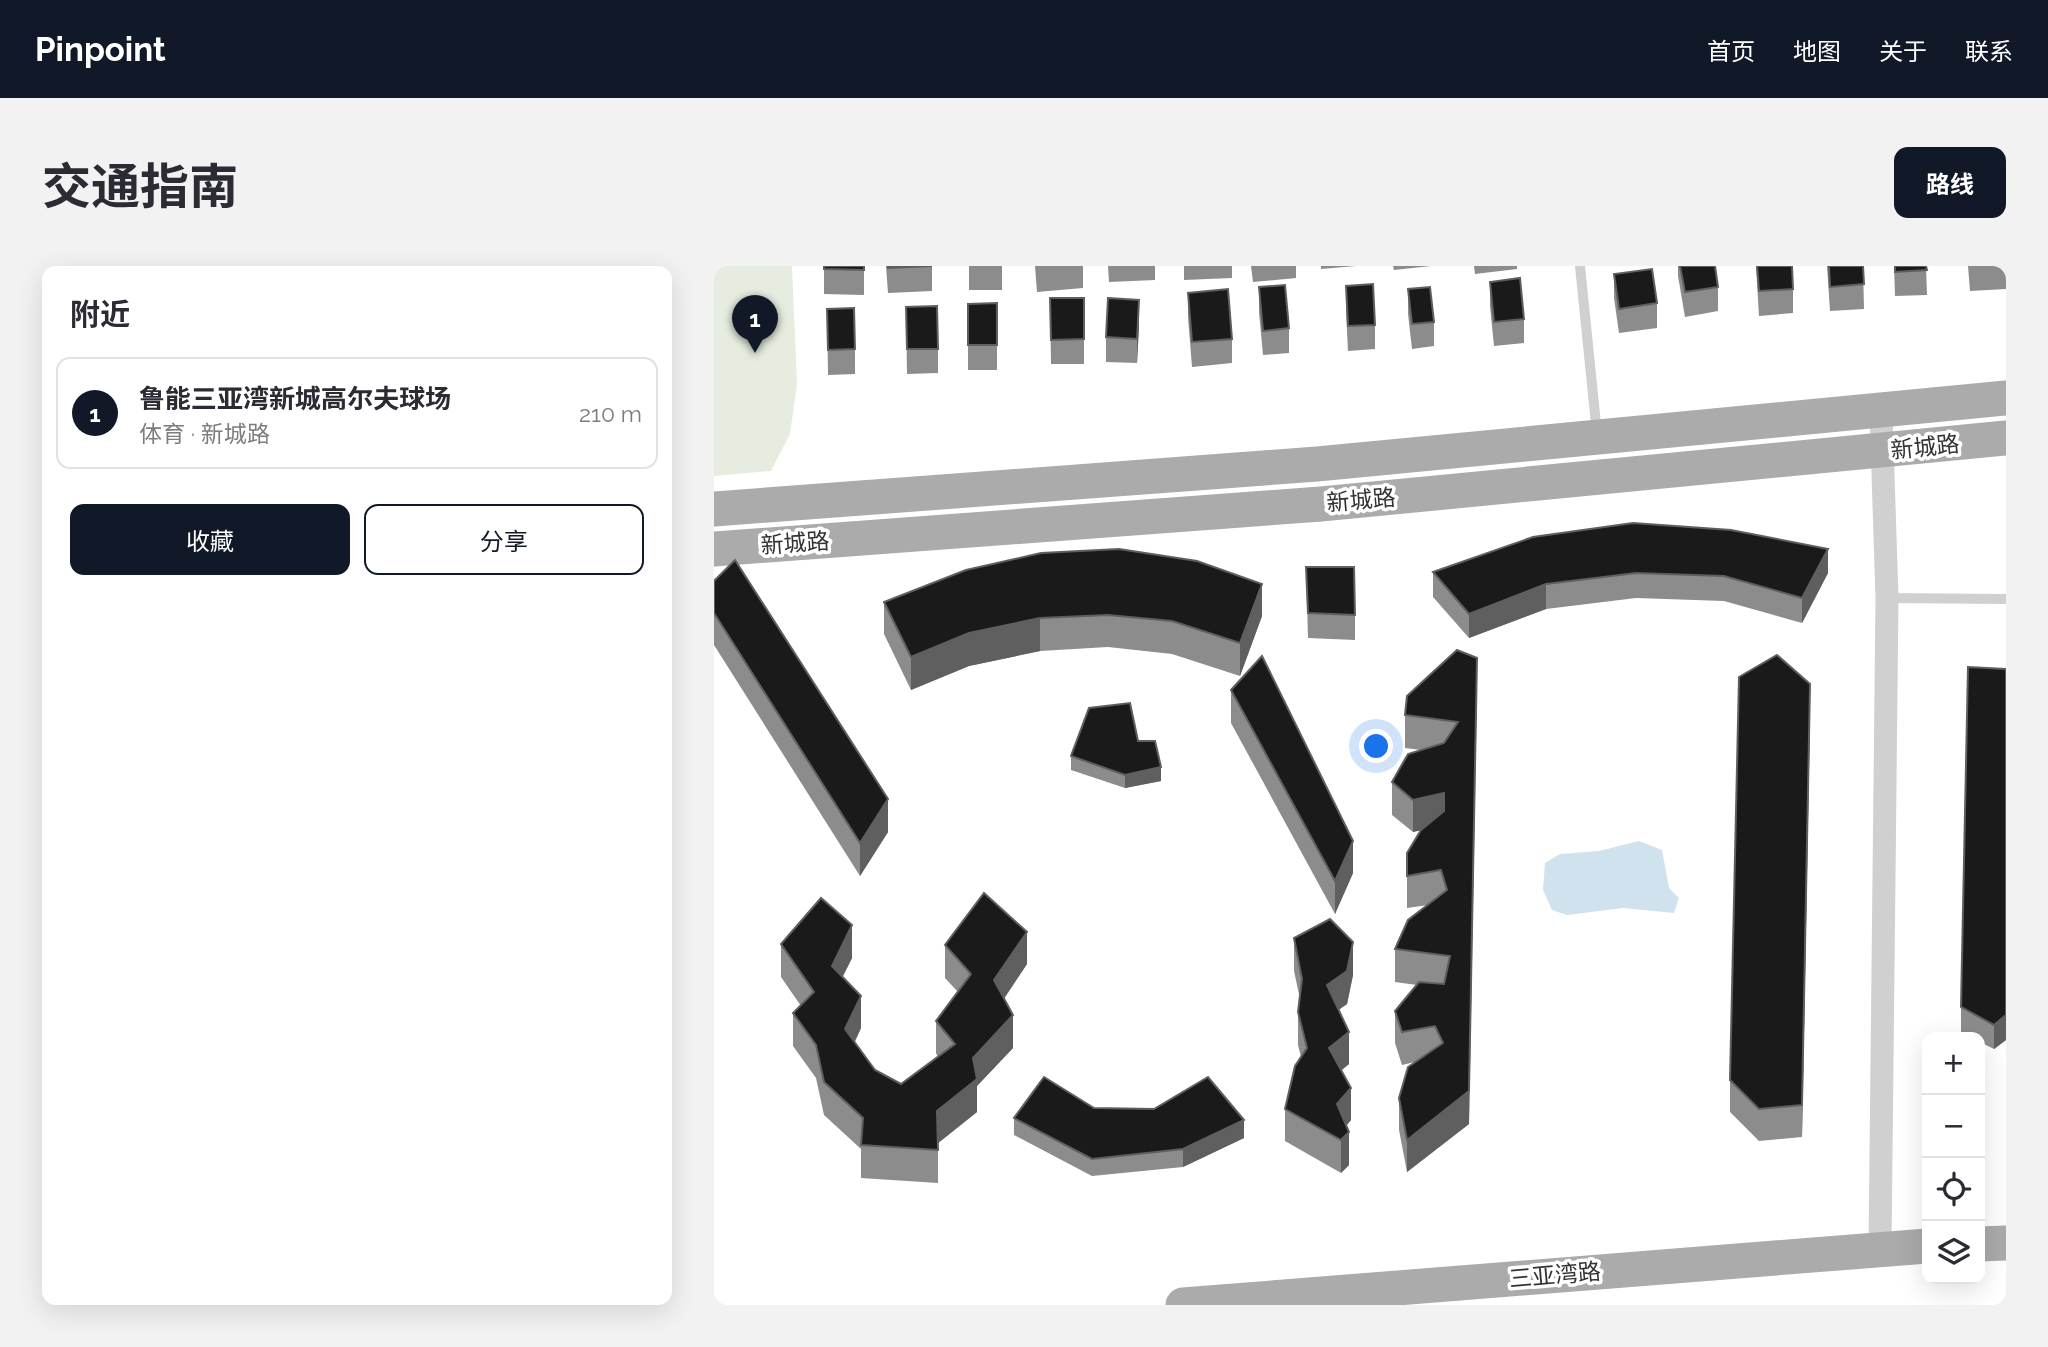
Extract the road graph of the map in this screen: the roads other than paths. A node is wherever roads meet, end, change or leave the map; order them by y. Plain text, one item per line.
1 (1580, 266) edge
2 (2006, 398) edge
3 (1881, 412) junction
4 (2006, 438) edge
5 (1597, 439) junction
6 (1881, 452) junction
7 (714, 509) edge
8 (714, 549) edge
9 (1886, 598) junction
10 (2006, 599) edge
11 (2006, 1243) edge
12 (1985, 1244) edge
13 (1922, 1246) edge
14 (1880, 1248) junction
15 (1183, 1305) edge

1 - 5 lane
2 - 3 main road, 新城路
3 - 5 main road, 新城路
3 - 6 street
4 - 6 main road, 新城路
5 - 7 main road, 新城路
6 - 8 main road, 新城路
6 - 9 street
9 - 10 lane
9 - 14 street
11 - 12 main road
13 - 14 main road, 三亚湾路
14 - 15 main road, 三亚湾路

